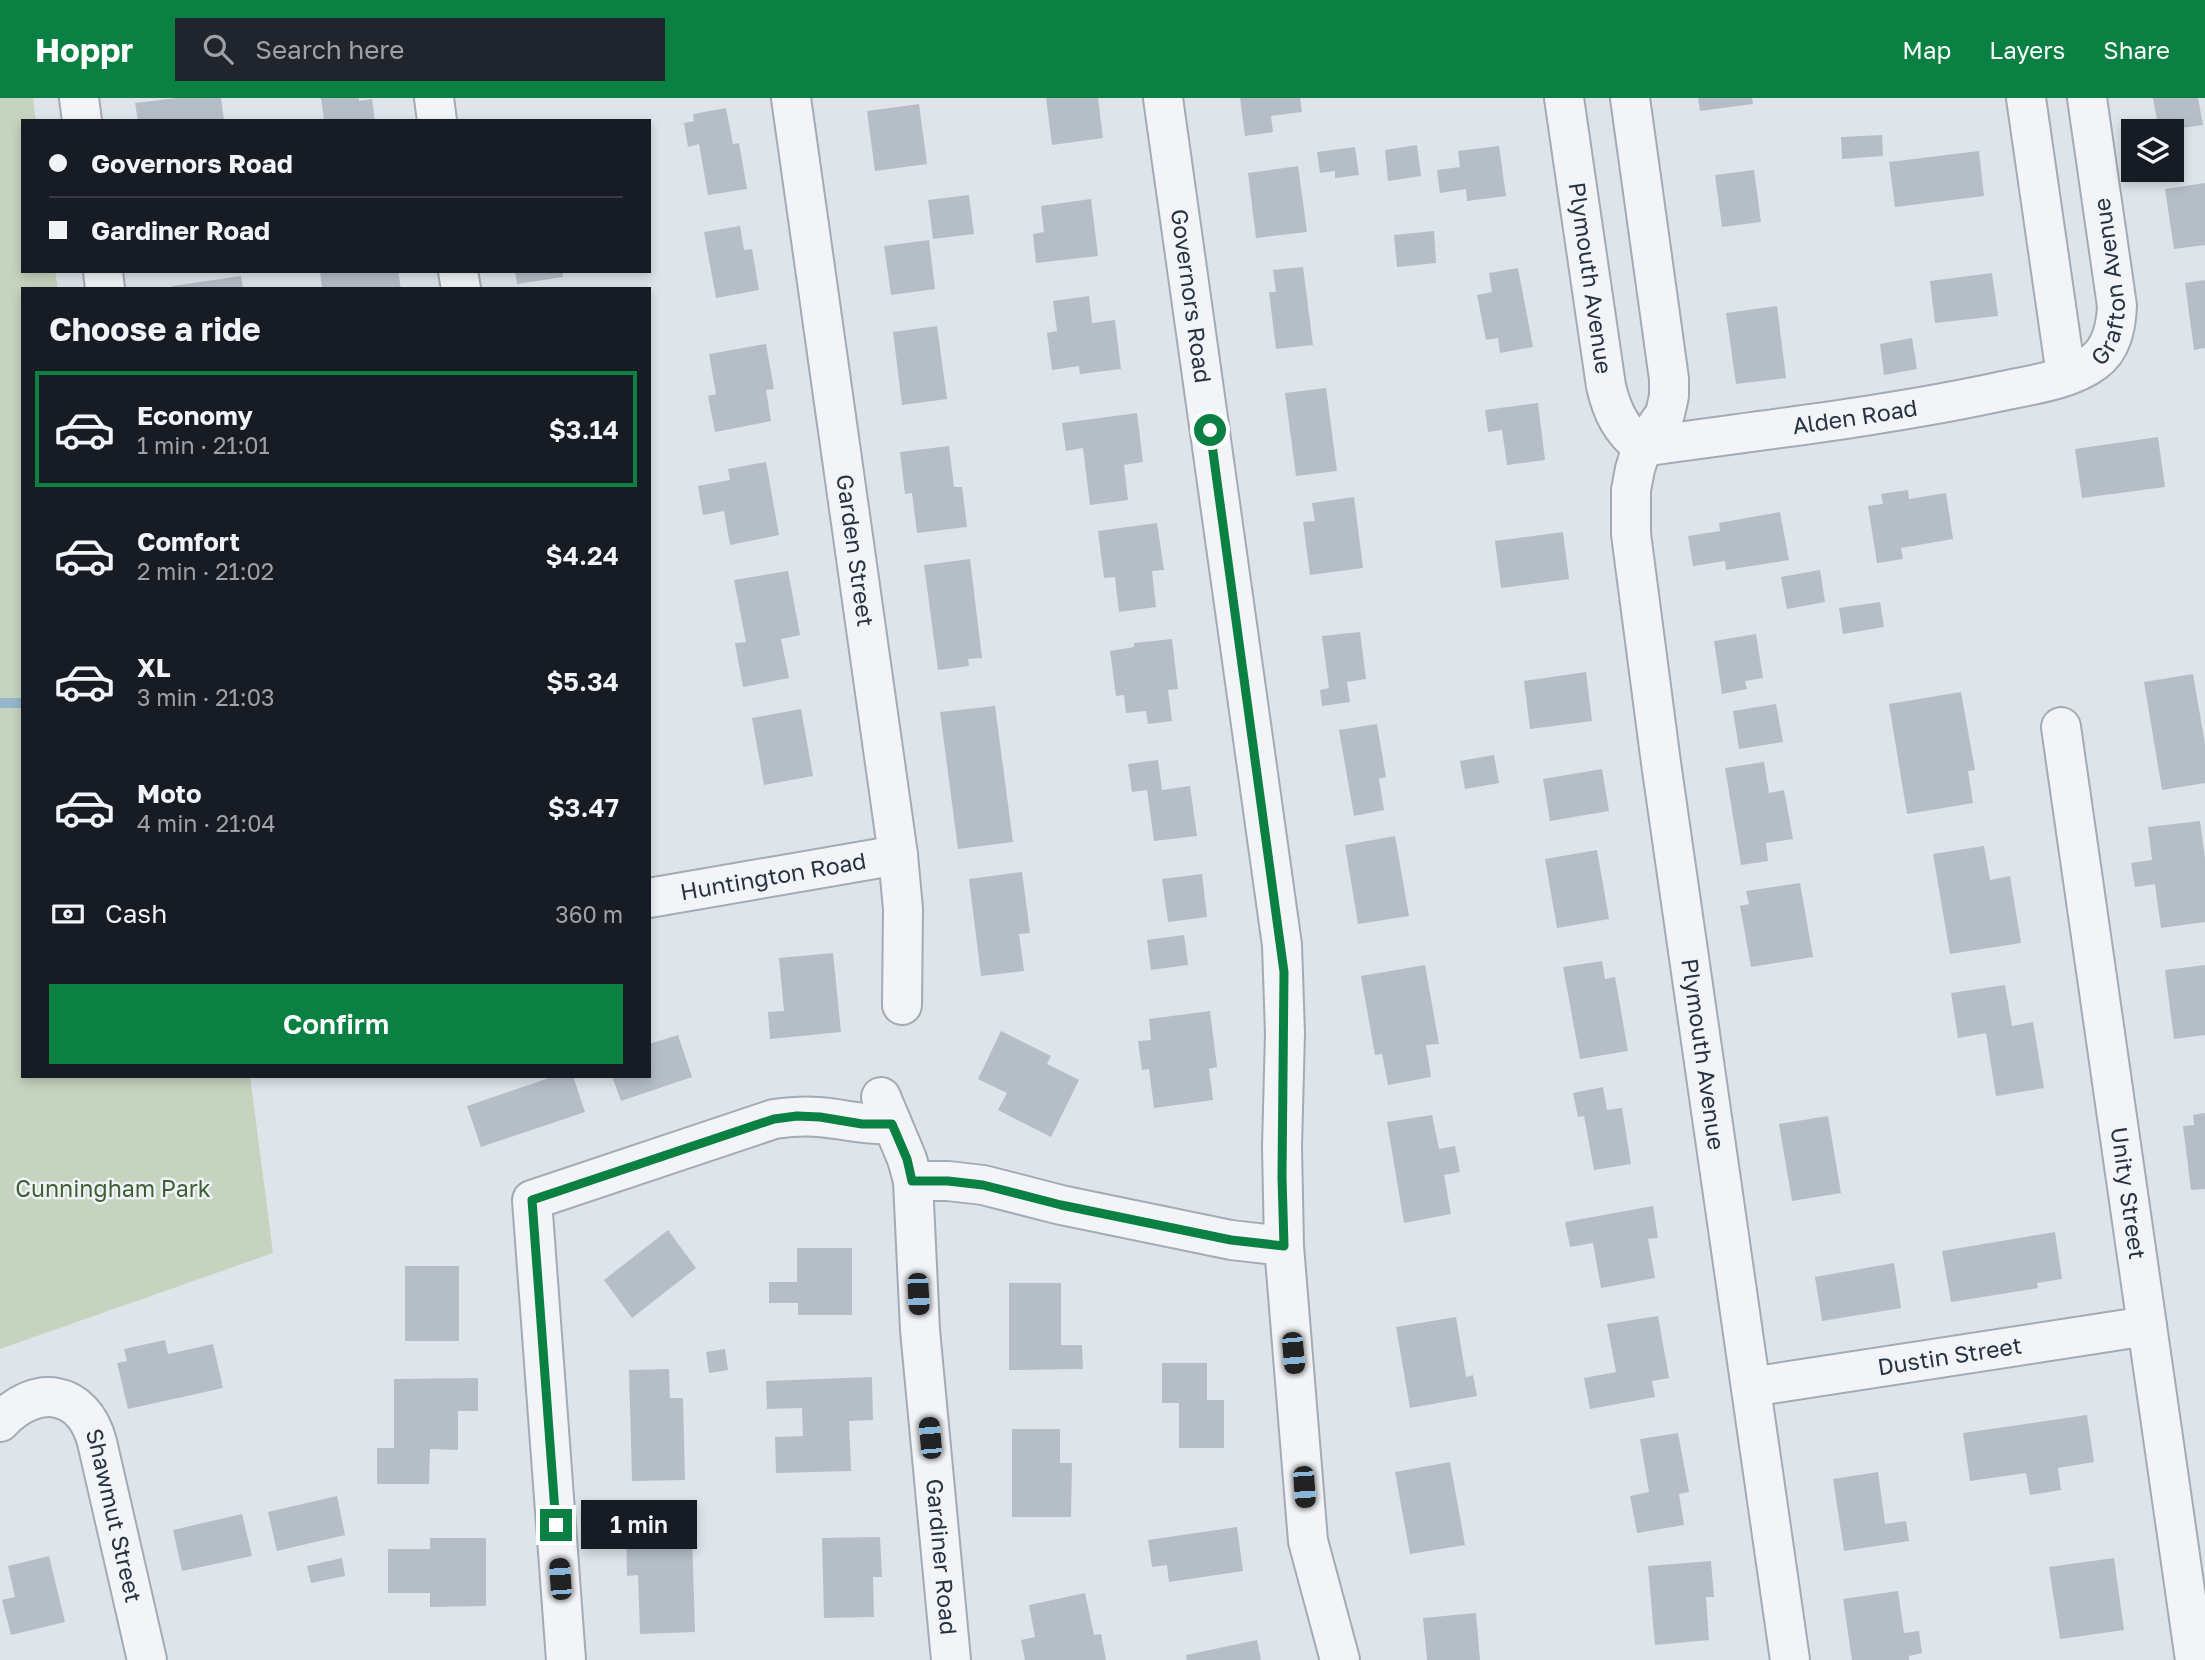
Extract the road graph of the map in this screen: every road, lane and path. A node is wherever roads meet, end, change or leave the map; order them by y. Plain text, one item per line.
1 (79, 98) edge
2 (434, 98) edge
3 (791, 98) edge
4 (1163, 98) edge
5 (1564, 98) edge
6 (1630, 98) edge
7 (2026, 98) edge
8 (2087, 98) edge
9 (82, 119) edge
10 (438, 119) edge
11 (2066, 375) junction
12 (1642, 447) junction
13 (2061, 727) dead end
14 (898, 855) junction
15 (651, 898) edge
16 (902, 1005) dead end
17 (912, 1181) junction
18 (1284, 1246) junction
19 (2147, 1326) junction
20 (1751, 1387) junction
21 (0, 1422) edge
22 (147, 1660) edge
23 (566, 1660) edge
24 (951, 1660) edge
25 (1340, 1660) edge
26 (1790, 1660) edge
27 (2195, 1660) edge

1 - 9 street
2 - 10 street
3 - 14 street, Garden Street
4 - 18 street, Governors Road
5 - 12 street, Plymouth Avenue
6 - 12 street, Plymouth Avenue
7 - 11 street, Grafton Avenue
8 - 11 street, Grafton Avenue
11 - 12 street, Alden Road
12 - 20 street, Plymouth Avenue
13 - 19 street, Unity Street
14 - 15 street, Huntington Road
14 - 16 street, Garden Street
17 - 18 street
17 - 23 street, Gardiner Road
17 - 24 street, Gardiner Road
18 - 25 street, Governors Road
19 - 20 street, Dustin Street
19 - 27 street, Unity Street
20 - 26 street, Plymouth Avenue
21 - 22 street, Shawmut Street

